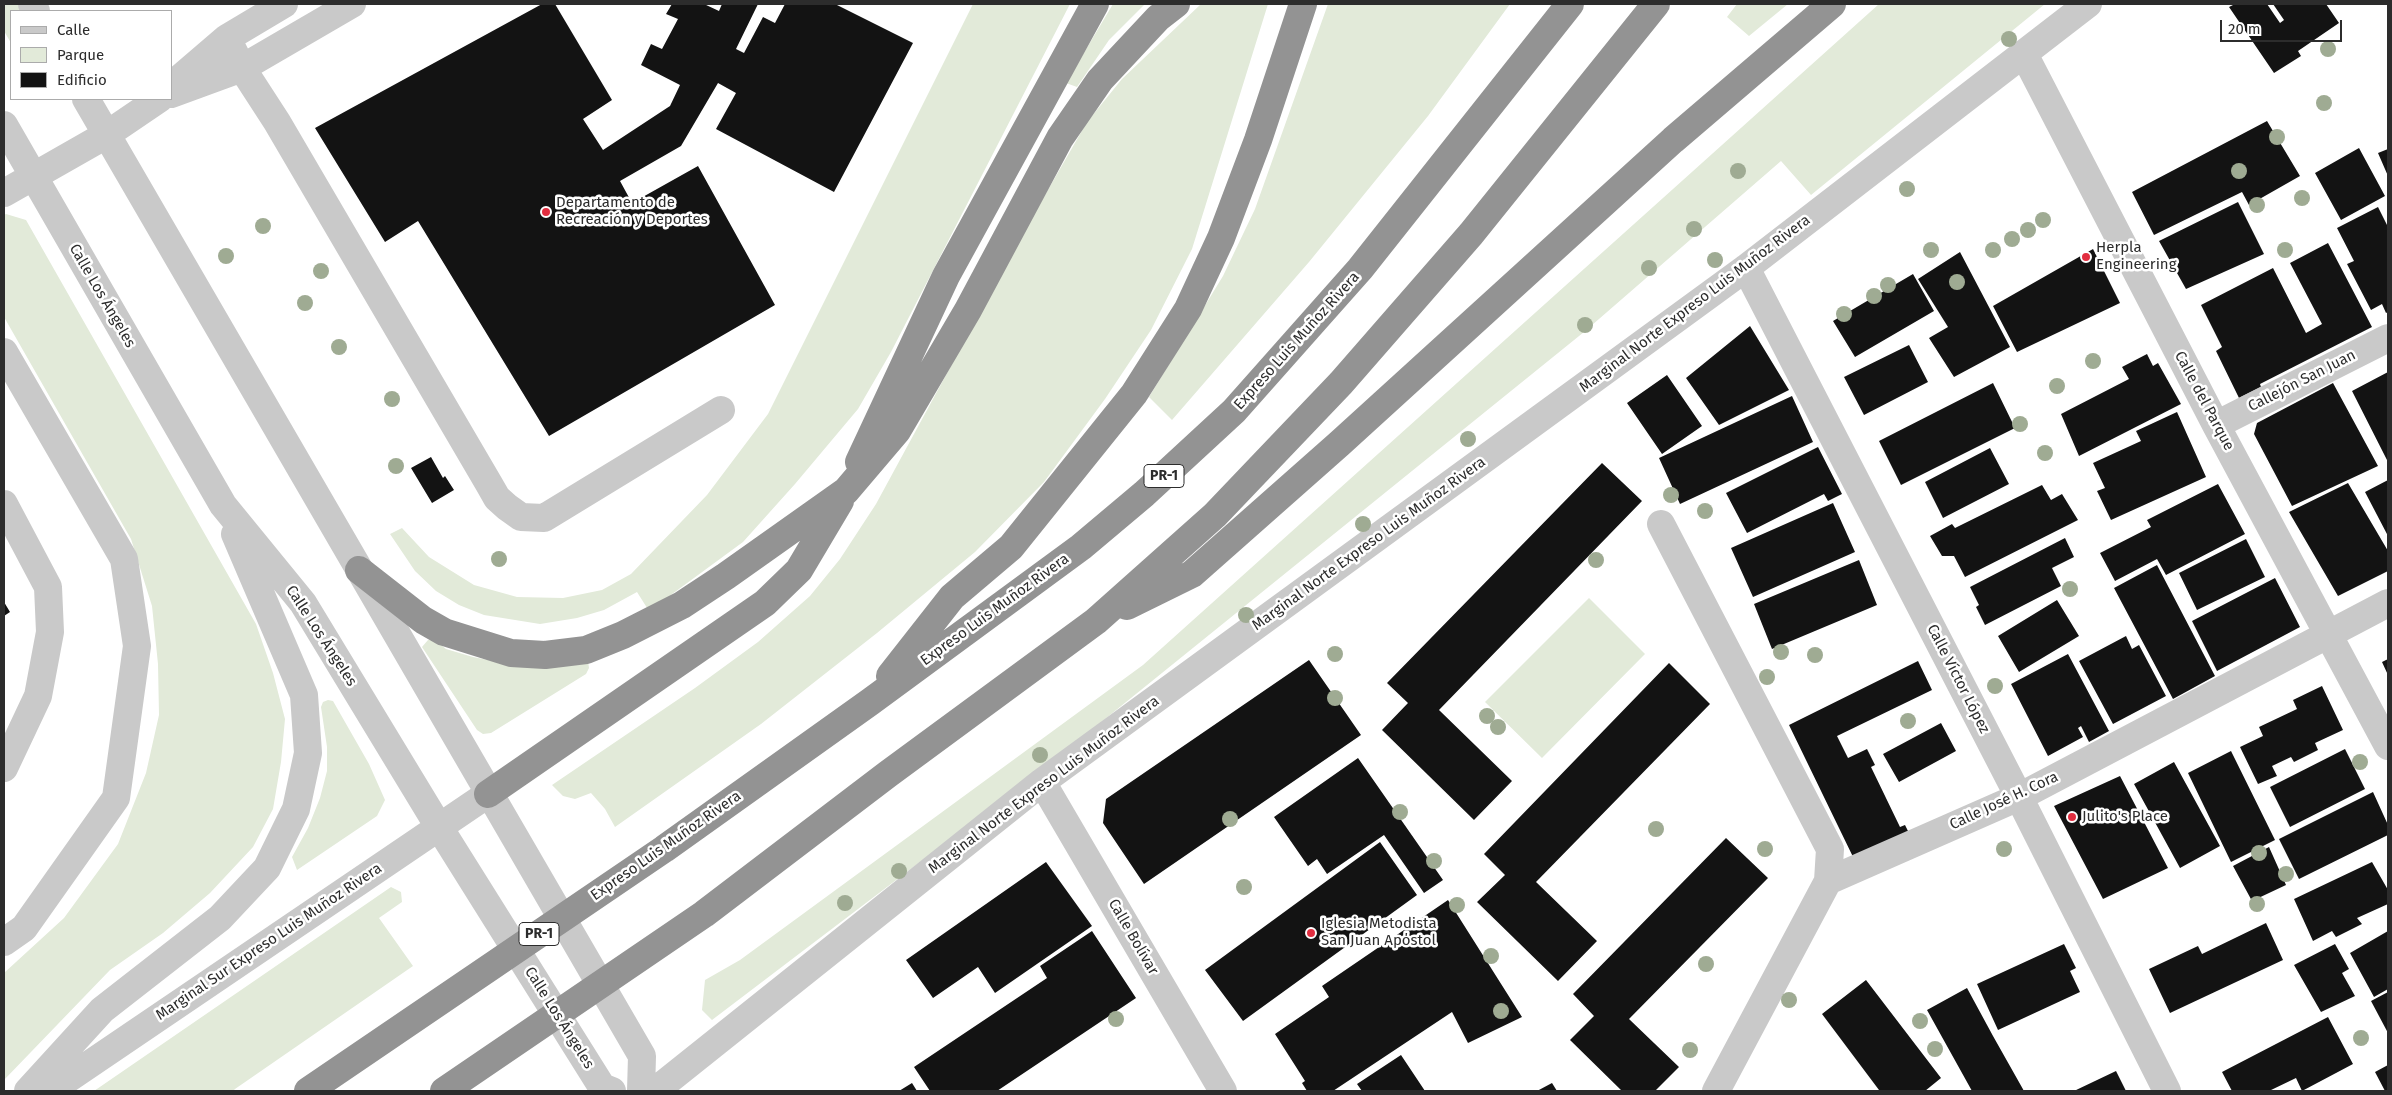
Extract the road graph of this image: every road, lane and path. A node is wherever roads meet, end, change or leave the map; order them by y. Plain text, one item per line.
1 (284, 4) edge
2 (352, 4) edge
3 (1095, 4) edge
4 (1176, 4) edge
5 (1303, 4) edge
6 (1570, 4) edge
7 (1656, 4) edge
8 (1832, 4) edge
9 (2088, 4) edge
10 (227, 38) junction
11 (2024, 54) junction
12 (242, 68) junction
13 (172, 87) edge
14 (172, 92) edge
15 (87, 100) edge
16 (156, 100) edge
17 (4, 125) edge
18 (106, 135) junction
19 (33, 175) junction
20 (4, 193) edge
21 (1746, 268) junction
22 (2388, 338) edge
23 (4, 352) edge
24 (721, 410) dead end
25 (2216, 425) junction
26 (846, 491) junction
27 (4, 504) edge
28 (223, 505) junction
29 (1661, 524) dead end
30 (359, 570) junction
31 (2388, 603) edge
32 (1096, 621) junction
33 (2329, 633) junction
34 (870, 702) junction
35 (2388, 746) edge
36 (4, 768) edge
37 (1042, 782) junction
38 (488, 794) junction
39 (2019, 797) junction
40 (439, 827) junction
41 (1828, 881) junction
42 (4, 942) edge
43 (449, 1087) edge
44 (28, 1091) edge
45 (50, 1091) edge
46 (308, 1091) edge
47 (612, 1091) edge
48 (640, 1091) edge
49 (655, 1091) edge
50 (1223, 1091) edge
51 (1716, 1091) edge
52 (2167, 1091) edge

1 - 10 street
2 - 12 street
3 - 26 highway
4 - 26 highway
5 - 34 highway
6 - 34 highway, Expreso Luis Muñoz Rivera / PR-1
7 - 32 highway
8 - 32 highway
9 - 11 street, Marginal Norte Expreso Luis Muñoz Rivera
10 - 12 street
10 - 13 street
11 - 21 street, Marginal Norte Expreso Luis Muñoz Rivera
11 - 25 street, Calle del Parque
12 - 14 street
12 - 24 street
15 - 18 street
16 - 18 street
17 - 19 street, Calle Los Ángeles
18 - 19 street
18 - 30 street
19 - 20 street
19 - 28 street, Calle Los Ángeles
21 - 37 street, Marginal Norte Expreso Luis Muñoz Rivera
21 - 39 street, Calle Víctor López
22 - 25 street, Callejón San Juan
23 - 42 street
25 - 33 street, Calle del Parque
26 - 30 highway
26 - 38 highway
27 - 36 street
28 - 40 street, Calle Los Ángeles
28 - 44 street
29 - 41 street
30 - 38 street
31 - 33 street, Calle José H. Cora
32 - 43 highway
33 - 35 street, Calle del Parque
33 - 39 street, Calle José H. Cora
34 - 46 highway, Expreso Luis Muñoz Rivera / PR-1
37 - 49 street, Marginal Norte Expreso Luis Muñoz Rivera
37 - 50 street, Calle Bolívar
38 - 40 street, Marginal Sur Expreso Luis Muñoz Rivera
38 - 48 street
39 - 41 street, Calle José H. Cora
39 - 52 street, Calle Víctor López
40 - 45 street, Marginal Sur Expreso Luis Muñoz Rivera
40 - 47 street, Calle Los Ángeles
41 - 51 street

